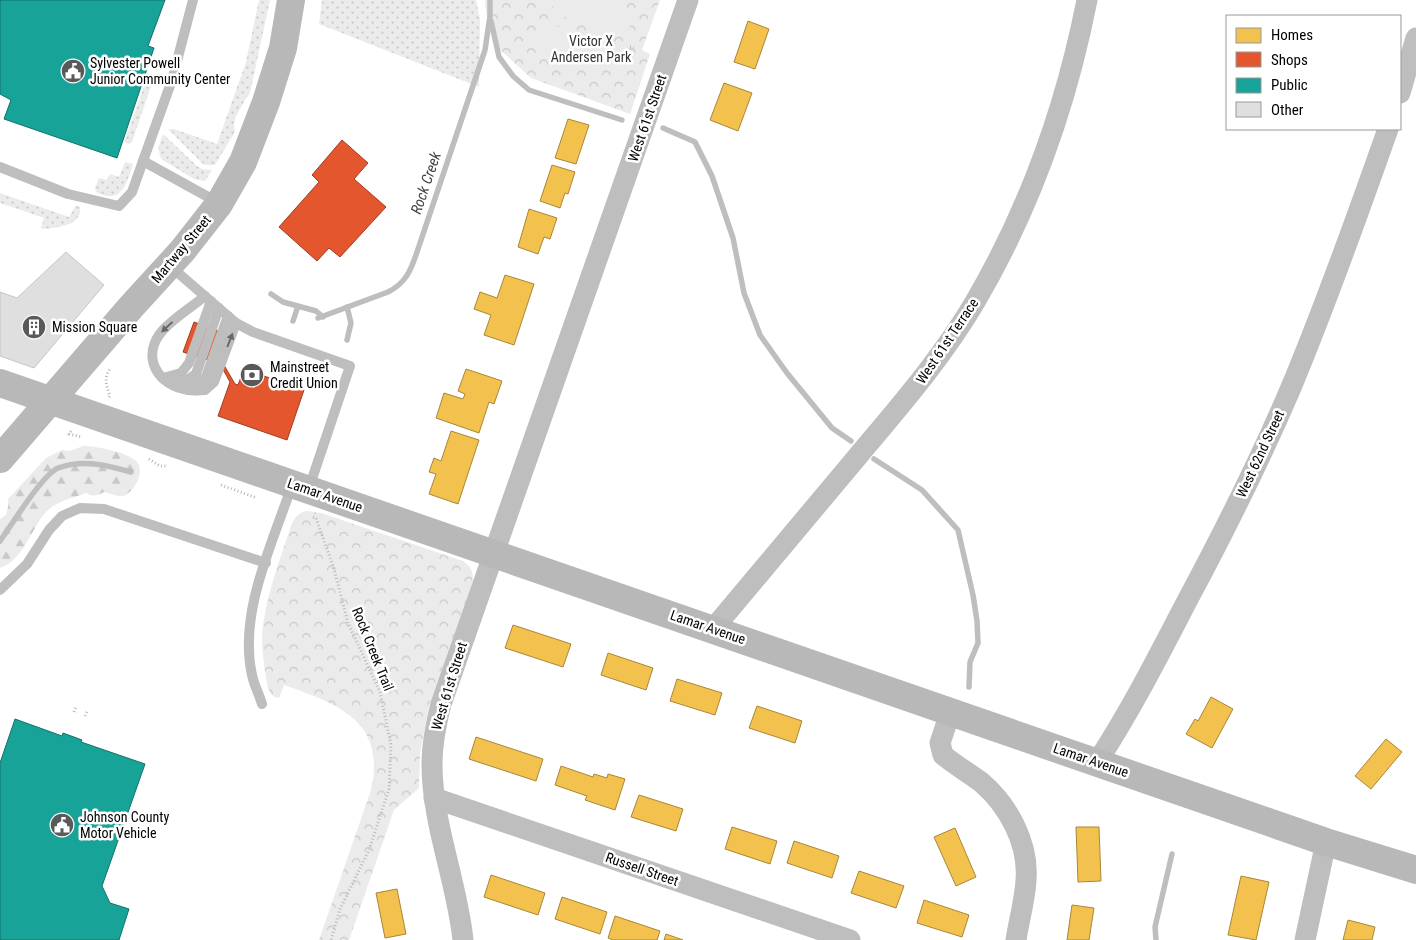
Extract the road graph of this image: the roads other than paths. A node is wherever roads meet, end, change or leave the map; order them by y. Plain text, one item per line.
1 (193, 0) edge
2 (291, 0) edge
3 (688, 0) edge
4 (1087, 0) edge
5 (1416, 38) edge
6 (1401, 90) edge
7 (1388, 130) edge
8 (143, 161) junction
9 (0, 168) edge
10 (219, 204) junction
11 (169, 265) junction
12 (208, 298) junction
13 (220, 308) junction
14 (232, 320) junction
15 (166, 381) junction
16 (0, 384) edge
17 (50, 401) junction
18 (0, 459) edge
19 (303, 495) junction
20 (493, 554) junction
21 (266, 563) junction
22 (0, 590) edge
23 (713, 629) junction
24 (262, 704) dead end
25 (950, 713) junction
26 (1097, 762) junction
27 (434, 798) junction
28 (1326, 842) junction
29 (1416, 870) edge
30 (463, 940) edge
31 (850, 940) edge
32 (1016, 940) edge
33 (1305, 940) edge

1 - 8 lane
2 - 10 street, Martway Street
3 - 20 street, West 61st Street
4 - 23 street, West 61st Terrace
5 - 6 street
7 - 26 street, West 62nd Street
8 - 9 lane
8 - 10 lane
10 - 11 street, Martway Street
11 - 12 lane
11 - 17 street, Martway Street
12 - 13 lane
12 - 15 lane
12 -> 15 lane
13 - 14 lane
13 - 15 lane
15 -> 14 lane
14 - 19 lane
16 - 17 street, Lamar Avenue
17 - 18 street, Martway Street
17 - 19 street, Lamar Avenue
19 - 20 street, Lamar Avenue
19 - 21 lane
20 - 23 street, Lamar Avenue
20 - 27 street, West 61st Street
21 - 22 lane
21 - 24 lane
23 - 25 street, Lamar Avenue
25 - 26 street, Lamar Avenue
25 - 32 street
26 - 28 street, Lamar Avenue
27 - 30 street, West 61st Street
27 - 31 street, Russell Street
28 - 29 street, Lamar Avenue
28 - 33 street

